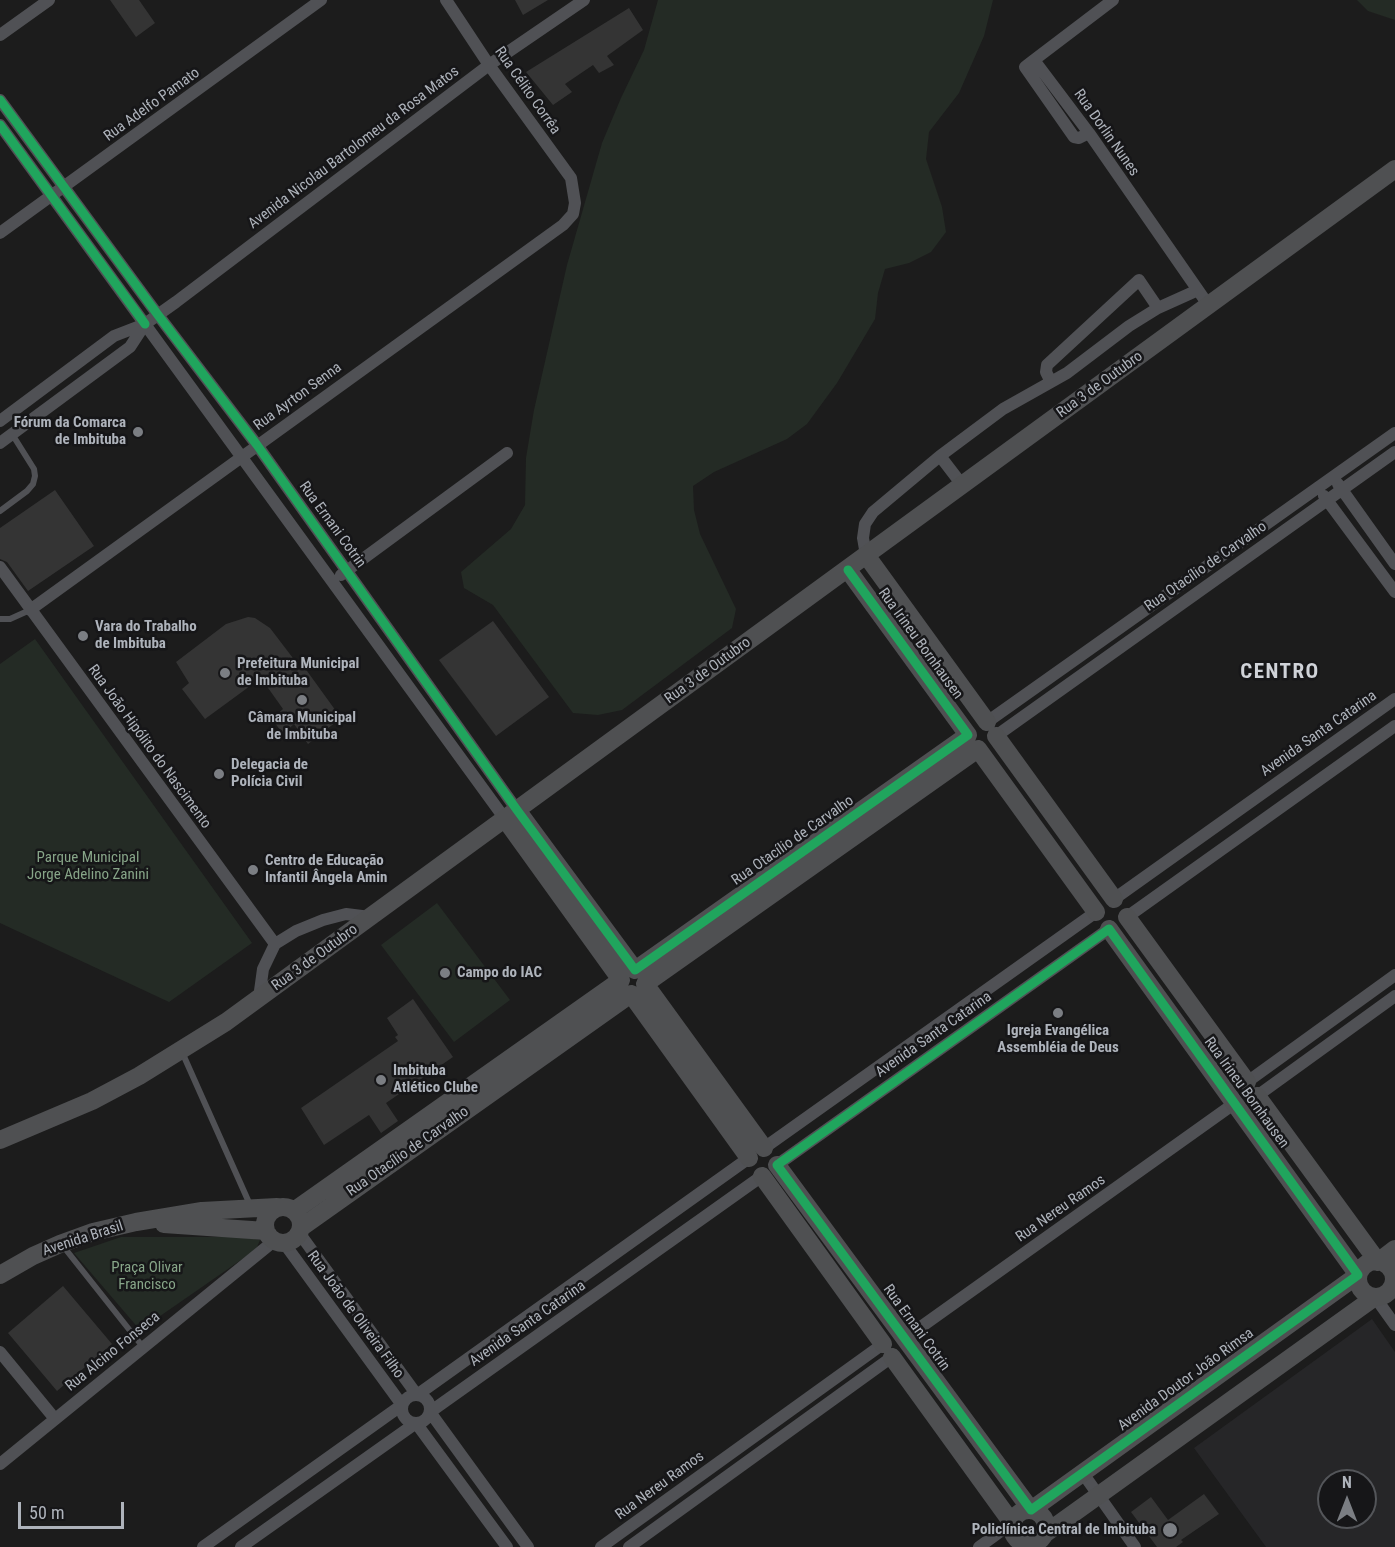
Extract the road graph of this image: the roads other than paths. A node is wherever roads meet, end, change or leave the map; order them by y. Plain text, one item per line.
1 (49, 0) edge
2 (321, 0) edge
3 (446, 0) edge
4 (584, 0) edge
5 (1113, 0) edge
6 (0, 35) edge
7 (489, 65) junction
8 (0, 100) edge
9 (0, 125) edge
10 (1395, 169) edge
11 (64, 188) junction
12 (51, 196) junction
13 (575, 202) joint
14 (0, 233) edge
15 (1198, 290) junction
16 (1209, 306) junction
17 (1158, 308) junction
18 (158, 315) junction
19 (145, 324) junction
20 (1051, 382) junction
21 (0, 421) edge
22 (1395, 433) edge
23 (12, 434) junction
24 (0, 443) edge
25 (256, 445) junction
26 (1395, 452) edge
27 (507, 453) dead end
28 (241, 456) junction
29 (940, 456) junction
30 (1333, 477) junction
31 (963, 486) junction
32 (1318, 488) junction
33 (1342, 490) junction
34 (1328, 500) junction
35 (0, 511) edge
36 (866, 555) junction
37 (1395, 564) edge
38 (0, 567) edge
39 (848, 570) junction
40 (346, 571) junction
41 (332, 581) junction
42 (1183, 583) junction
43 (1395, 592) edge
44 (1193, 597) junction
45 (1146, 609) junction
46 (30, 610) junction
47 (0, 619) edge
48 (1156, 623) junction
49 (924, 636) junction
50 (906, 651) junction
51 (411, 661) junction
52 (398, 671) junction
53 (1040, 684) junction
54 (1050, 698) junction
55 (1394, 700) edge
56 (1395, 726) edge
57 (992, 729) junction
58 (973, 742) junction
59 (1321, 751) junction
60 (1334, 769) junction
61 (1041, 798) junction
62 (1023, 811) junction
63 (511, 814) junction
64 (1217, 825) junction
65 (1230, 843) junction
66 (1114, 899) junction
67 (1096, 912) junction
68 (370, 917) junction
69 (1127, 917) junction
70 (1109, 929) junction
71 (275, 944) junction
72 (1395, 975) edge
73 (633, 982) junction
74 (1395, 996) edge
75 (259, 998) junction
76 (1355, 1003) junction
77 (1365, 1017) junction
78 (1206, 1027) junction
79 (1189, 1040) junction
80 (182, 1051) junction
81 (1252, 1089) junction
82 (1235, 1103) junction
83 (0, 1140) edge
84 (757, 1153) junction
85 (777, 1165) junction
86 (762, 1176) junction
87 (251, 1208) junction
88 (136, 1222) junction
89 (821, 1224) junction
90 (285, 1228) junction
91 (805, 1235) junction
92 (60, 1244) junction
93 (1395, 1249) edge
94 (1378, 1262) junction
95 (856, 1272) junction
96 (0, 1275) edge
97 (1358, 1275) junction
98 (840, 1284) junction
99 (1394, 1285) edge
100 (1375, 1298) junction
101 (350, 1302) junction
102 (335, 1314) junction
103 (1395, 1325) edge
104 (904, 1339) junction
105 (143, 1347) junction
106 (888, 1350) junction
107 (0, 1352) edge
108 (417, 1395) junction
109 (947, 1396) junction
110 (800, 1403) junction
111 (402, 1405) junction
112 (930, 1408) junction
113 (430, 1413) junction
114 (810, 1416) junction
115 (55, 1419) junction
116 (416, 1423) junction
117 (989, 1454) junction
118 (0, 1464) edge
119 (971, 1465) junction
120 (1082, 1473) junction
121 (281, 1492) junction
122 (676, 1493) junction
123 (1099, 1495) junction
124 (494, 1500) junction
125 (686, 1506) junction
126 (295, 1508) junction
127 (480, 1510) junction
128 (1030, 1510) junction
129 (1012, 1523) junction
130 (1046, 1533) junction
131 (1028, 1546) edge
132 (203, 1547) edge
133 (241, 1547) edge
134 (507, 1547) edge
135 (528, 1547) edge
136 (601, 1547) edge
137 (629, 1547) edge
138 (979, 1547) edge
139 (1136, 1547) edge

1 - 6 street
2 - 11 street, Rua Adelfo Pamato
3 - 7 street, Rua Célito Corrêa
4 - 7 street, Avenida Nicolau Bartolomeu da Rosa Matos
5 - 15 street, Rua Dorlin Nunes
7 - 13 street, Rua Célito Corrêa
7 - 18 street, Avenida Nicolau Bartolomeu da Rosa Matos
8 - 11 street, Rua Ernani Cotrin
9 - 12 street, Rua Ernani Cotrin
10 - 16 street, Rua 3 de Outubro
11 - 12 street, Rua Adelfo Pamato
11 - 18 street, Rua Ernani Cotrin
12 - 14 street, Rua Adelfo Pamato
12 - 19 street, Rua Ernani Cotrin
13 - 25 street, Rua Ayrton Senna
15 - 16 street, Rua Dorlin Nunes
15 - 17 street
16 - 31 street, Rua 3 de Outubro
17 - 20 street
17 - 20 street
18 - 19 street, Avenida Nicolau Bartolomeu da Rosa Matos
18 - 25 street, Rua Ernani Cotrin
19 - 21 street, Avenida Nicolau Bartolomeu da Rosa Matos
19 - 23 street, Avenida Nicolau Bartolomeu da Rosa Matos
19 - 28 street, Rua Ernani Cotrin
20 - 29 street
22 - 30 street, Rua Otacílio de Carvalho
23 - 24 street, Avenida Nicolau Bartolomeu da Rosa Matos
23 - 35 lane
25 - 28 street, Rua Ayrton Senna
25 - 40 street, Rua Ernani Cotrin
26 - 33 street, Rua Otacílio de Carvalho
27 - 40 street
28 - 41 street, Rua Ernani Cotrin
28 - 46 street, Rua Ayrton Senna
29 - 31 street
29 - 36 street
30 - 32 street, Rua Otacílio de Carvalho
30 - 33 street
31 - 36 street, Rua 3 de Outubro
32 - 34 street
32 - 42 street, Rua Otacílio de Carvalho
33 - 34 street, Rua Otacílio de Carvalho
33 - 37 street
34 - 43 street
34 - 44 street, Rua Otacílio de Carvalho
36 - 39 street, Rua 3 de Outubro
36 - 49 street, Rua Irineu Bornhausen
38 - 46 street, Rua João Hipólito do Nascimento
39 - 50 street, Rua Irineu Bornhausen
39 - 63 street, Rua 3 de Outubro
40 - 41 street
40 - 51 street, Rua Ernani Cotrin
41 - 52 street, Rua Ernani Cotrin
42 - 44 street
42 - 45 street, Rua Otacílio de Carvalho
44 - 48 street, Rua Otacílio de Carvalho
45 - 48 street
45 - 53 street, Rua Otacílio de Carvalho
46 - 47 lane
46 - 71 street, Rua João Hipólito do Nascimento
48 - 54 street, Rua Otacílio de Carvalho
49 - 50 street
49 - 57 street, Rua Irineu Bornhausen
50 - 58 street, Rua Irineu Bornhausen
51 - 52 street
51 - 63 street, Rua Ernani Cotrin
52 - 63 street, Rua Ernani Cotrin
53 - 54 street
53 - 57 street, Rua Otacílio de Carvalho
54 - 57 street, Rua Otacílio de Carvalho
55 - 59 street, Avenida Santa Catarina
56 - 60 street
57 - 58 street
57 - 58 street
57 - 61 street, Rua Irineu Bornhausen
58 - 62 street, Rua Irineu Bornhausen
58 - 73 street, Rua Otacílio de Carvalho
59 - 60 street
59 - 64 street, Avenida Santa Catarina
60 - 65 street
61 - 62 street
61 - 66 street, Rua Irineu Bornhausen
62 - 67 street, Rua Irineu Bornhausen
63 - 68 street, Rua 3 de Outubro
63 - 73 street, Rua Ernani Cotrin
64 - 65 street
64 - 66 street, Avenida Santa Catarina
65 - 69 street
66 - 67 street
66 - 69 street
67 - 70 street
67 - 84 street, Avenida Santa Catarina
68 - 71 street
68 - 75 street, Rua 3 de Outubro
69 - 70 street
69 - 78 street, Rua Irineu Bornhausen
70 - 79 street, Rua Irineu Bornhausen
70 - 85 street, Avenida Santa Catarina
71 - 75 street
72 - 76 street
73 - 84 street, Rua Ernani Cotrin
73 - 90 street, Rua Otacílio de Carvalho
74 - 77 street
75 - 80 street, Rua 3 de Outubro
76 - 77 street
76 - 81 street
77 - 81 street
78 - 79 street
78 - 81 street, Rua Irineu Bornhausen
79 - 82 street, Rua Irineu Bornhausen
80 - 83 street, Rua 3 de Outubro
80 - 87 lane
81 - 82 street
81 - 94 street, Rua Irineu Bornhausen
82 - 97 street, Rua Irineu Bornhausen
82 - 104 street, Rua Nereu Ramos
84 - 85 street
84 - 86 street
84 - 108 street, Avenida Santa Catarina
85 - 86 street
85 - 89 street, Rua Ernani Cotrin
86 - 91 street
86 - 113 street, Avenida Santa Catarina
87 - 88 street, Avenida Brasil
87 - 90 street, Avenida Brasil
88 - 90 street, Avenida Brasil
88 - 92 street, Avenida Brasil
89 - 91 street
89 - 95 street, Rua Ernani Cotrin
90 - 101 street, Rua João de Oliveira Filho
90 - 102 street, Rua João de Oliveira Filho
90 - 105 street, Rua Alcino Fonseca
91 - 98 street
92 - 96 street, Avenida Brasil
92 - 105 lane
93 - 94 street
94 - 97 street
94 - 99 street
95 - 98 street
95 - 104 street, Rua Ernani Cotrin
97 - 100 street
97 - 120 street, Avenida Doutor João Rimsa
98 - 106 street
99 - 100 street
100 - 103 street
100 - 123 street
101 - 102 street
101 - 108 street, Rua João de Oliveira Filho
102 - 111 street, Rua João de Oliveira Filho
104 - 106 street
104 - 109 street, Rua Ernani Cotrin
105 - 115 street, Rua Alcino Fonseca
106 - 110 street, Rua Nereu Ramos
106 - 112 street
106 - 114 street, Rua Nereu Ramos
107 - 115 street
108 - 111 street
108 - 113 street
109 - 112 street
109 - 117 street, Rua Ernani Cotrin
110 - 114 street
110 - 122 street, Rua Nereu Ramos
111 - 116 street
111 - 121 street
112 - 119 street
113 - 116 street
113 - 124 street
114 - 125 street, Rua Nereu Ramos
115 - 118 street, Rua Alcino Fonseca
116 - 126 street
116 - 127 street
117 - 119 street
117 - 128 street, Rua Ernani Cotrin
119 - 129 street
120 - 123 street
120 - 128 street, Avenida Doutor João Rimsa
121 - 126 street
121 - 132 street
122 - 125 street
122 - 136 street, Rua Nereu Ramos
123 - 130 street
123 - 139 street
124 - 127 street
124 - 135 street
125 - 137 street, Rua Nereu Ramos
126 - 133 street
127 - 134 street
128 - 129 street
128 - 130 street
129 - 131 street
129 - 138 street
130 - 131 street

